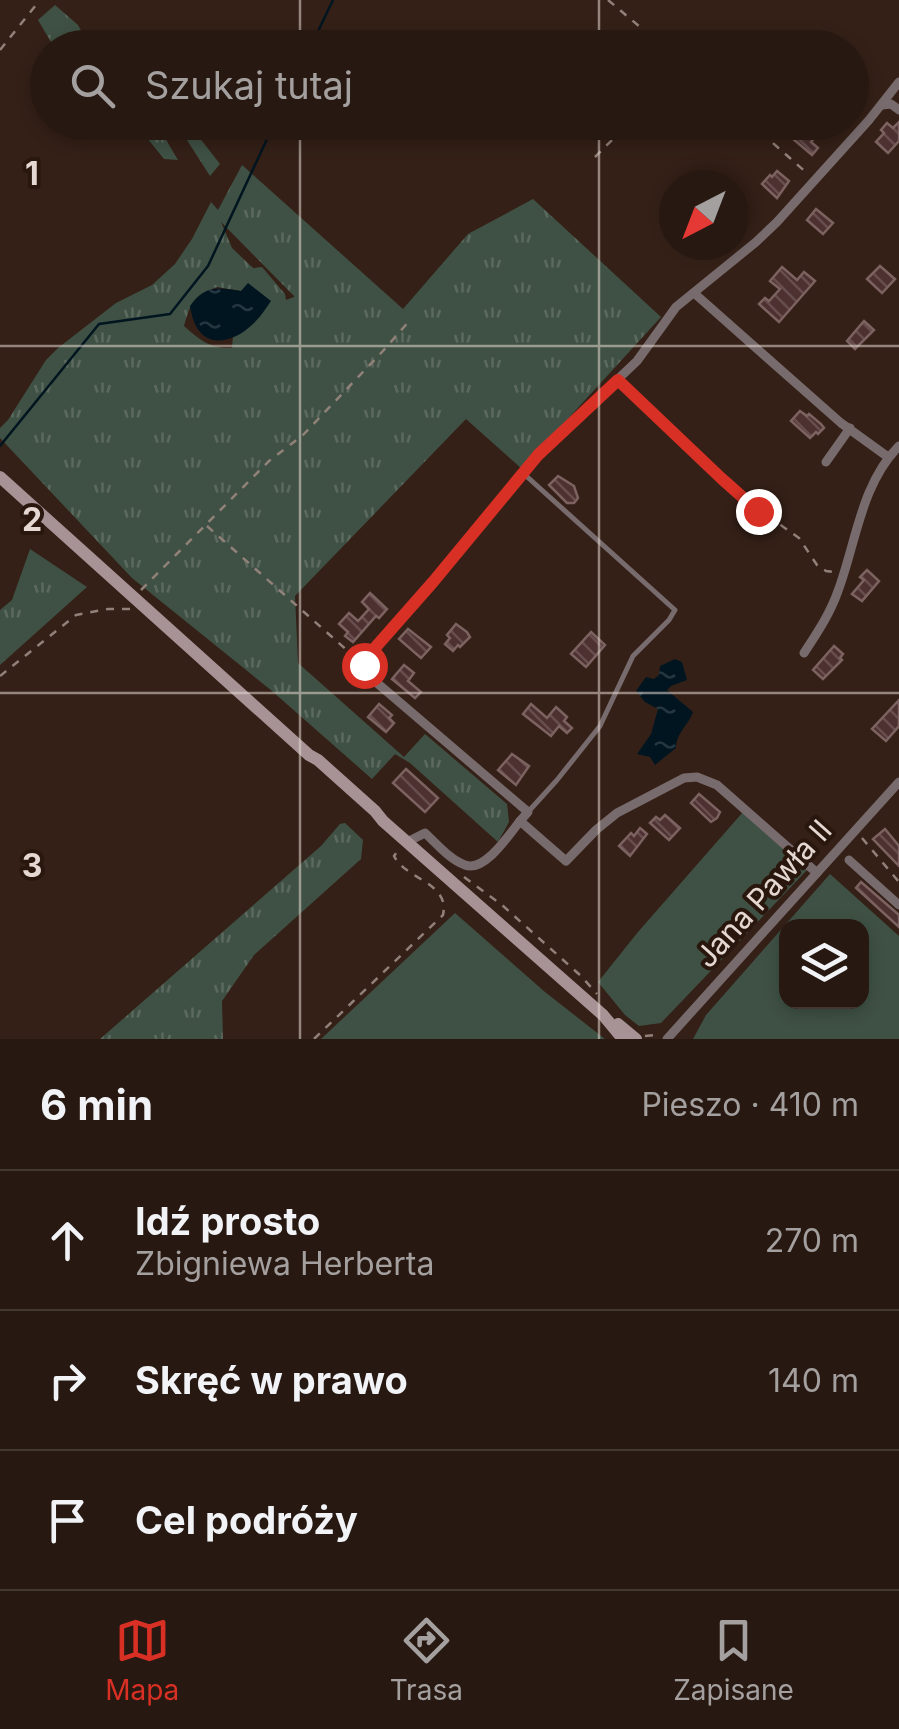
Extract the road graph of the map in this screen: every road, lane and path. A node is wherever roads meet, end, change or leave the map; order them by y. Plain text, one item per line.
1 (40, 0) edge
2 (608, 0) edge
3 (644, 30) edge
4 (0, 50) edge
5 (899, 82) edge
6 (882, 104) junction
7 (899, 110) edge
8 (869, 119) edge
9 (612, 140) edge
10 (770, 140) edge
11 (851, 140) edge
12 (595, 157) dead end
13 (816, 180) junction
14 (694, 294) junction
15 (410, 318) dead end
16 (618, 380) junction
17 (850, 428) junction
18 (899, 446) edge
19 (888, 457) junction
20 (826, 462) dead end
21 (524, 474) junction
22 (0, 478) edge
23 (206, 525) junction
24 (844, 573) junction
25 (136, 602) junction
26 (804, 653) dead end
27 (364, 665) junction
28 (0, 676) edge
29 (899, 782) edge
30 (528, 812) junction
31 (520, 821) junction
32 (861, 838) dead end
33 (408, 842) junction
34 (849, 860) dead end
35 (817, 873) junction
36 (899, 882) edge
37 (899, 904) edge
38 (603, 1016) junction
39 (638, 1037) edge
40 (314, 1039) edge
41 (623, 1039) edge
42 (664, 1039) edge

1 - 4 path
2 - 3 path
5 - 6 street
6 - 7 street
6 - 8 street
9 - 12 path
10 - 13 path
11 - 13 street
13 - 14 street
14 - 16 street
14 - 17 street
15 - 23 path
16 - 21 street
16 - 24 path
17 - 19 street
17 - 20 street
18 - 19 street
19 - 24 street
21 - 27 street
21 - 30 lane
22 - 25 main road
23 - 25 path
23 - 27 path
24 - 26 street
25 - 28 path
25 - 33 main road
27 - 30 street
29 - 35 street, Jana Pawła II
30 - 31 street
31 - 33 street
31 - 35 street
32 - 36 path
33 - 38 main road
33 - 40 path
34 - 37 street
35 - 42 street, Jana Pawła II
38 - 39 main road
38 - 41 main road
39 - 42 path

